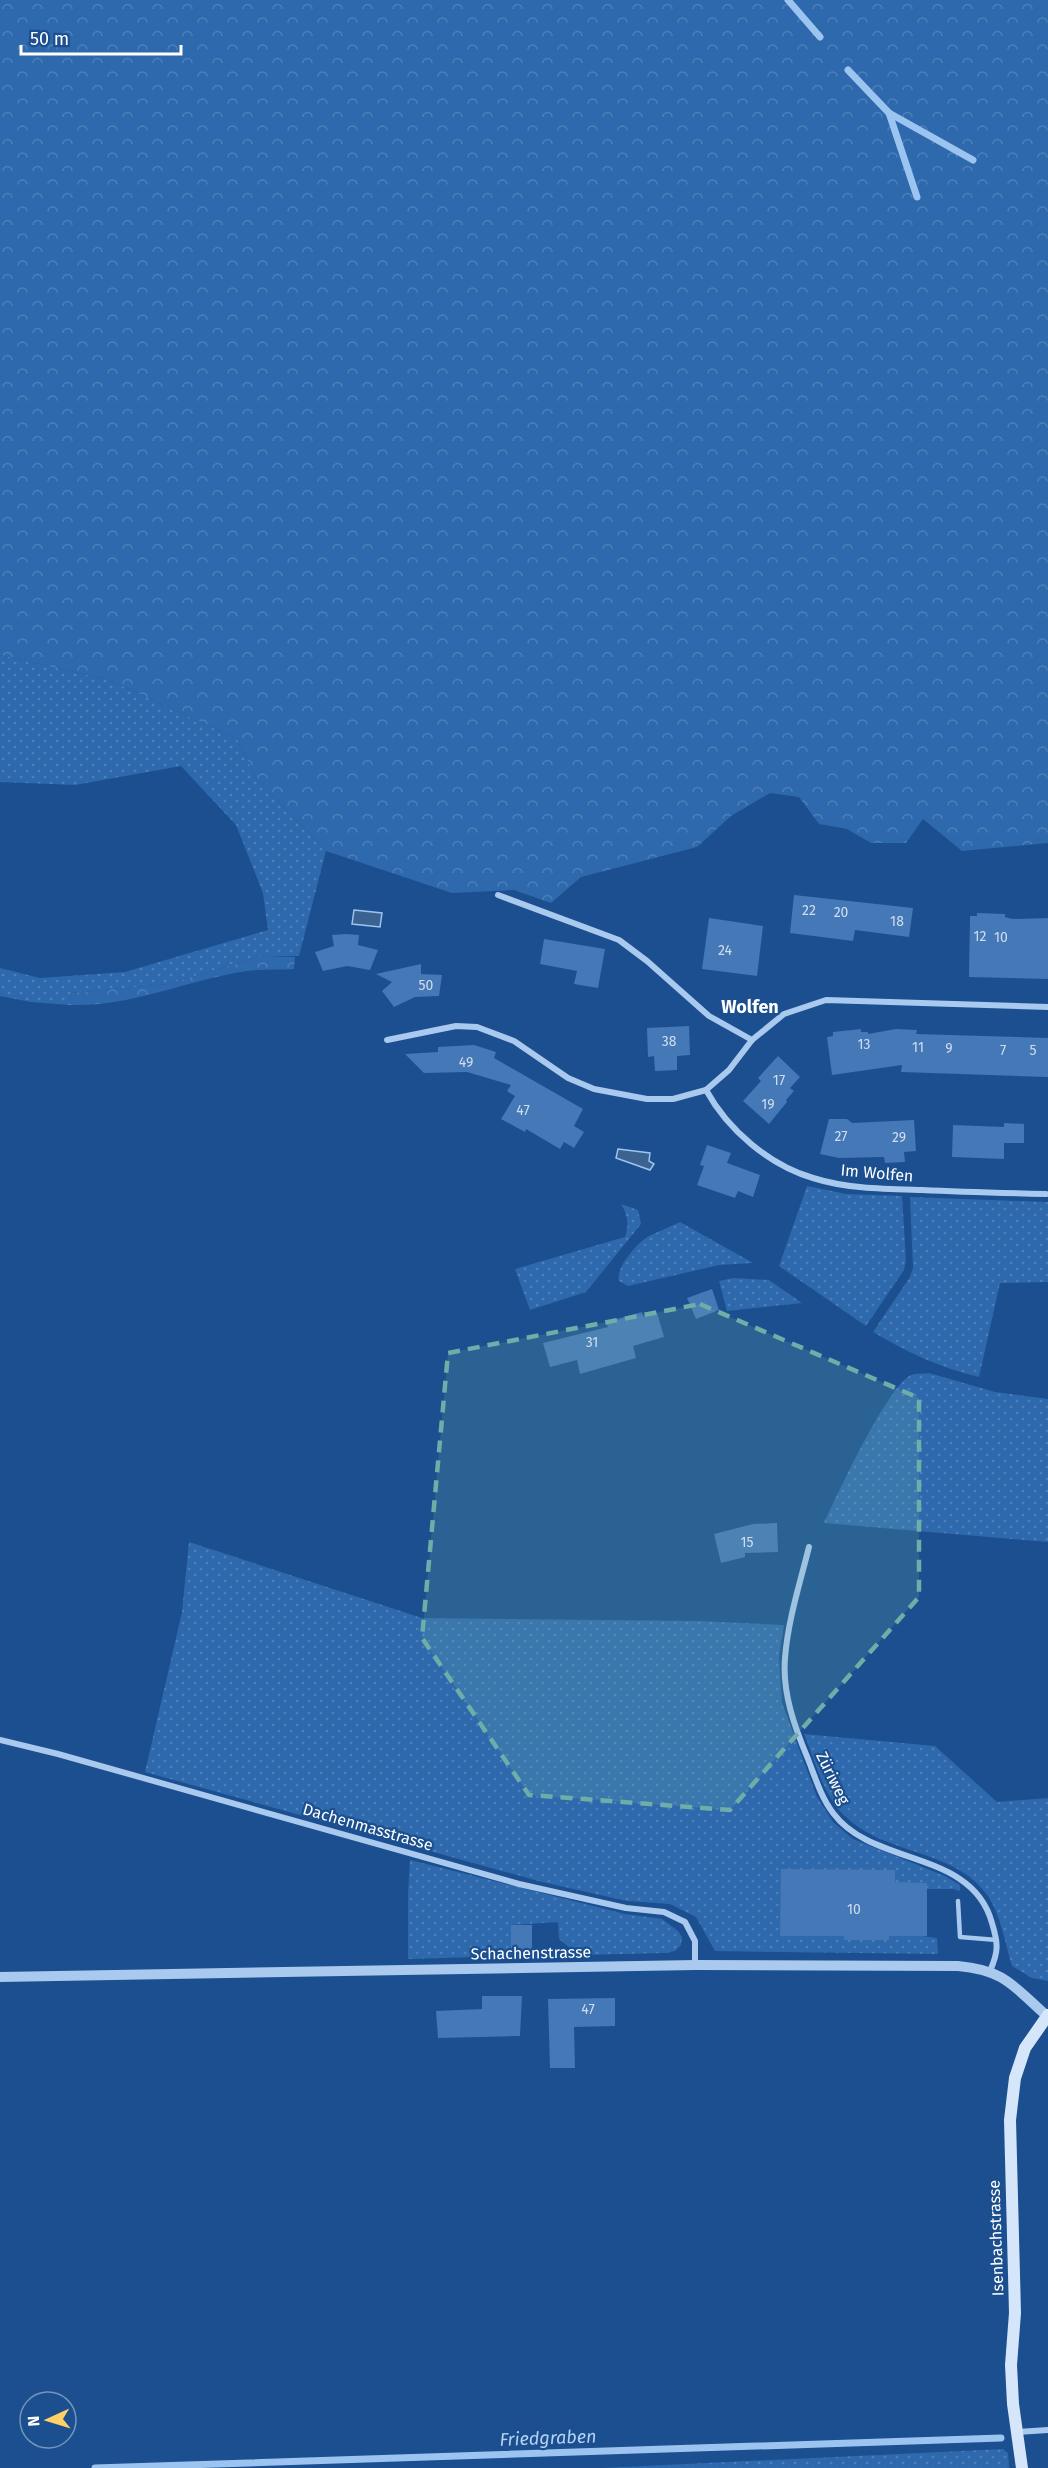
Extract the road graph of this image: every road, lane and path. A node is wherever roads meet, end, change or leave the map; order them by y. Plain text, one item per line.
1 (498, 896) dead end
2 (1048, 1007) edge
3 (387, 1040) dead end
4 (752, 1040) junction
5 (706, 1090) junction
6 (1046, 1194) dead end
7 (808, 1546) dead end
8 (0, 1740) edge
9 (958, 1901) dead end
10 (997, 1940) junction
11 (695, 1965) junction
12 (990, 1971) junction
13 (0, 1977) edge
14 (1047, 2015) edge
15 (1048, 2430) edge
16 (1017, 2432) junction
17 (1022, 2468) edge

1 - 4 street
2 - 4 street
3 - 5 street
4 - 5 street
5 - 6 street, Im Wolfen
7 - 10 street, Züriweg
8 - 11 street, Dachenmasstrasse
9 - 10 lane
10 - 12 street, Züriweg
11 - 12 street, Schachenstrasse
11 - 13 street, Schachenstrasse
12 - 14 street, Schachenstrasse
14 - 16 main road, Isenbachstrasse
15 - 16 street
16 - 17 main road, Isenbachstrasse

